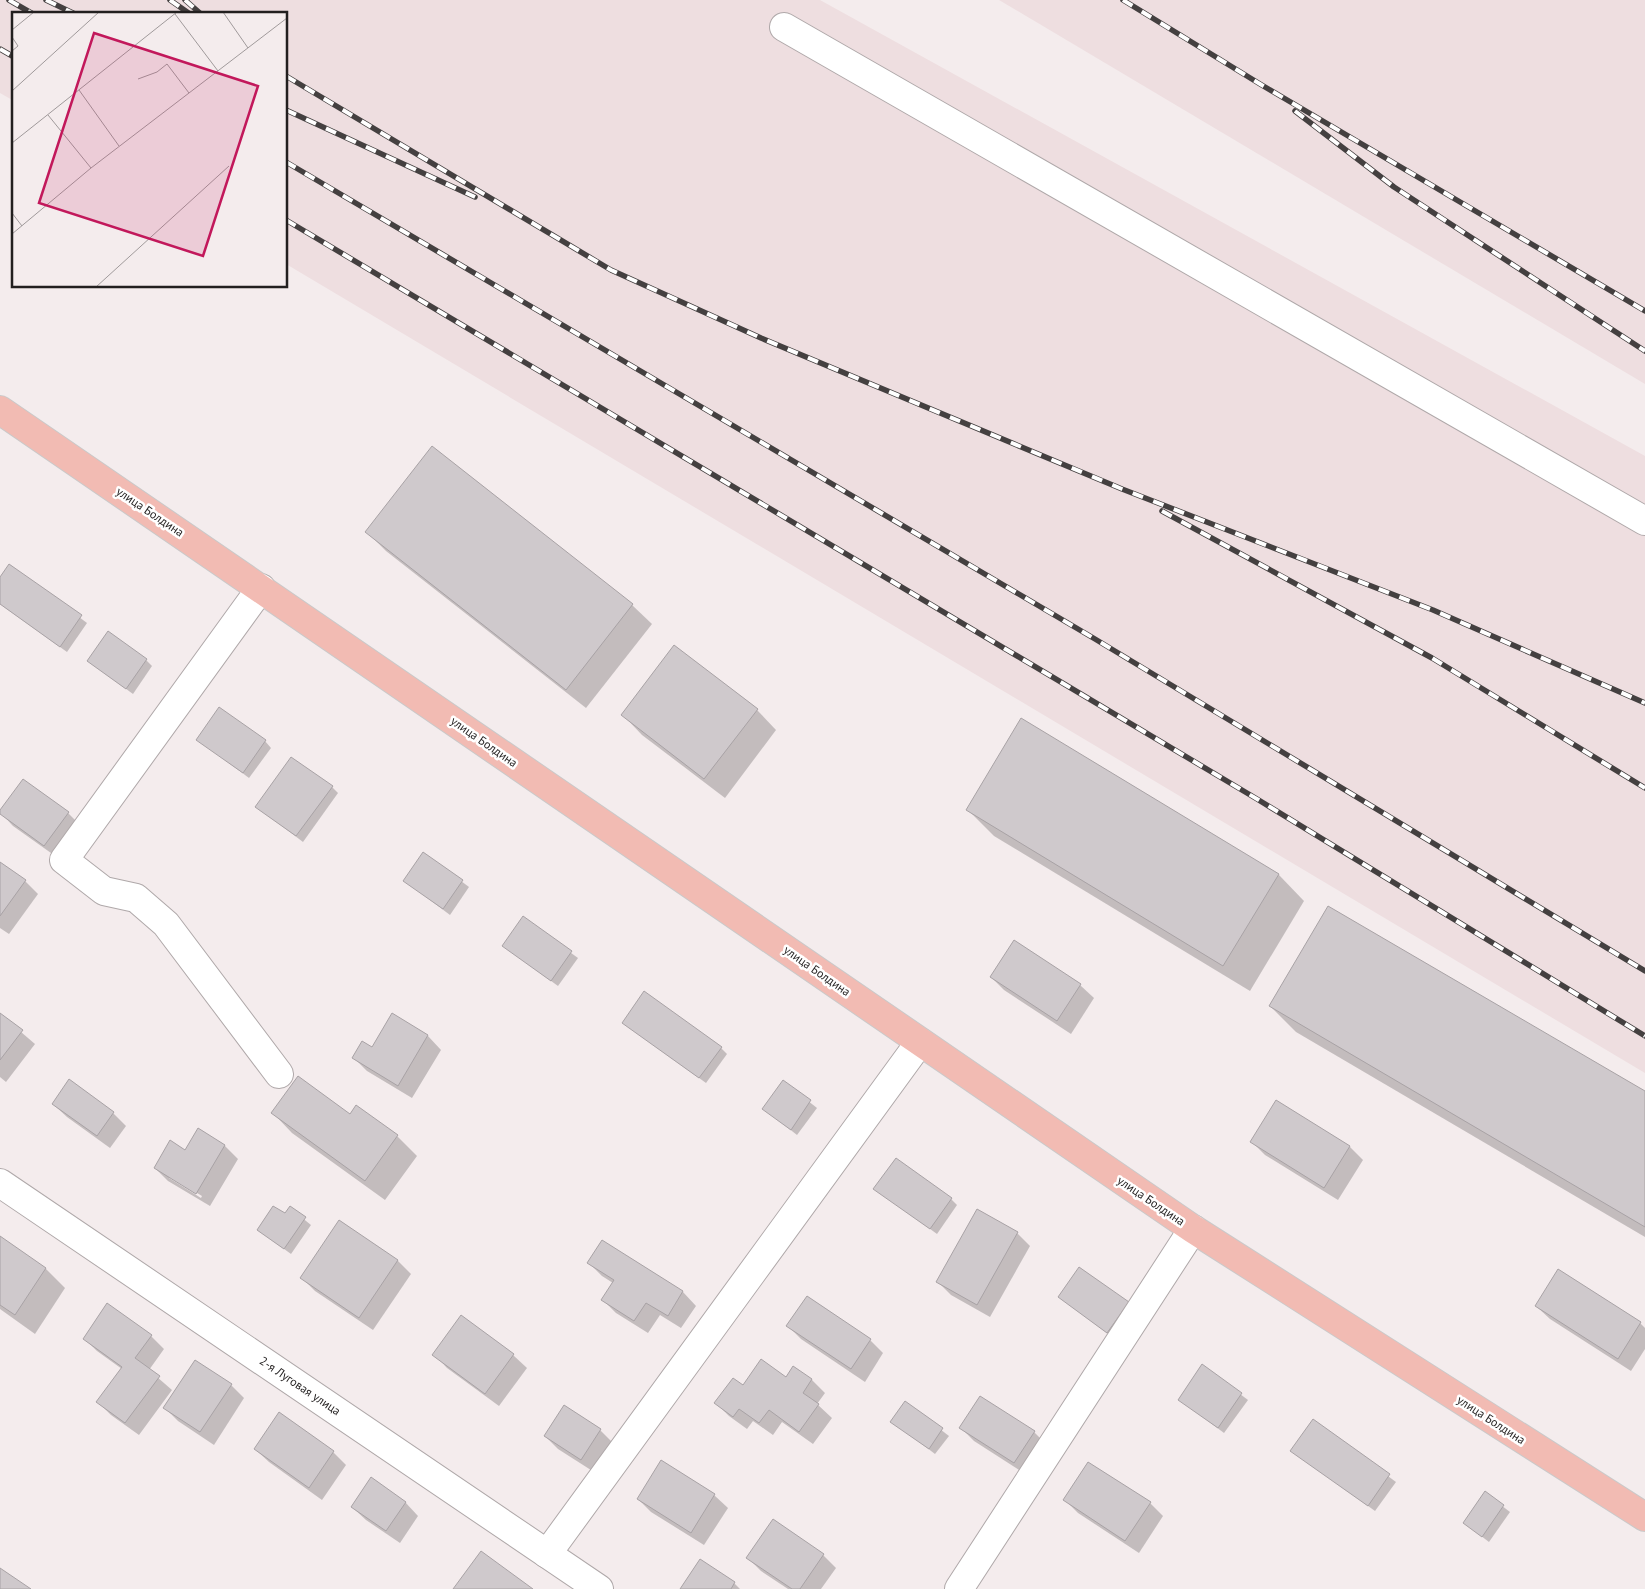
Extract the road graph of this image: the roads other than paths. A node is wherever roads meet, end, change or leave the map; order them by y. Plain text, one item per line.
1 (784, 27) dead end
2 (0, 410) edge
3 (1645, 521) edge
4 (261, 588) junction
5 (920, 1042) junction
6 (279, 1074) dead end
7 (0, 1183) edge
8 (1193, 1230) junction
9 (1645, 1517) edge
10 (547, 1554) junction
11 (599, 1589) edge
12 (959, 1589) edge

1 - 3 street
2 - 4 main road, улица Болдина
4 - 5 main road, улица Болдина
4 - 6 street
5 - 8 main road, улица Болдина
5 - 10 street
7 - 10 street, 2-я Луговая улица
8 - 9 main road, улица Болдина
8 - 12 street
10 - 11 street, 2-я Луговая улица

